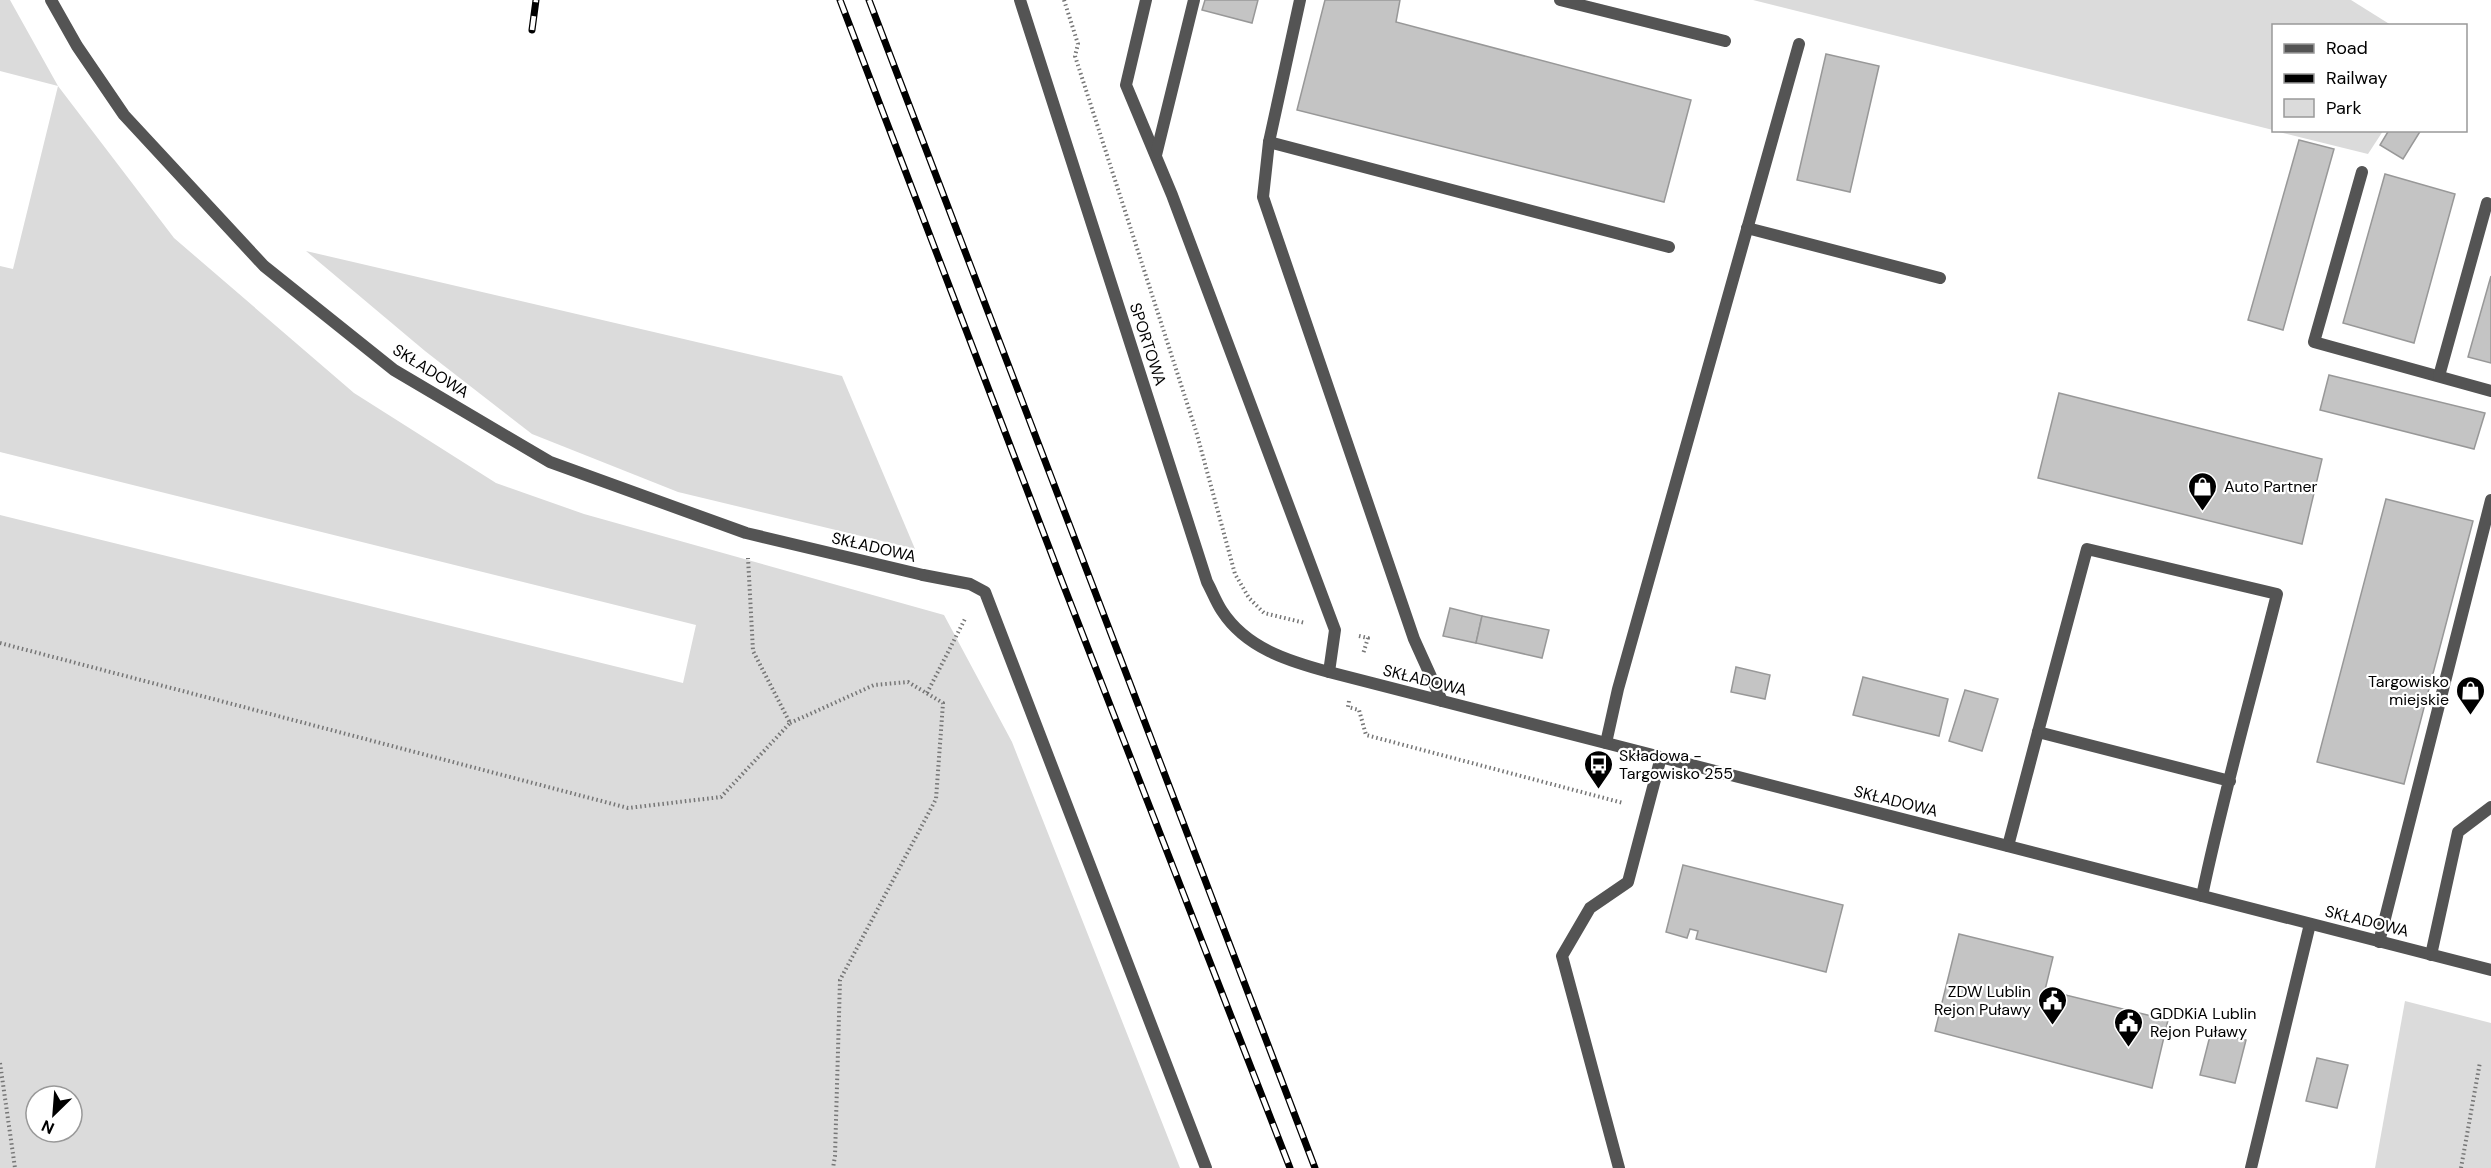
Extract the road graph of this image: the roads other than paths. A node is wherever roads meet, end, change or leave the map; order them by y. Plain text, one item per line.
1 (51, 0) edge
2 (1020, 0) edge
3 (1146, 0) edge
4 (1194, 0) edge
5 (1300, 0) edge
6 (1560, 0) edge
7 (1725, 41) dead end
8 (1799, 44) dead end
9 (1269, 142) junction
10 (1156, 155) junction
11 (2362, 172) dead end
12 (2487, 203) dead end
13 (1748, 228) junction
14 (1669, 247) dead end
15 (1940, 278) dead end
16 (2439, 376) junction
17 (2491, 391) edge
18 (2491, 500) edge
19 (1293, 663) joint
20 (1329, 672) junction
21 (1442, 701) junction
22 (2038, 732) junction
23 (1606, 743) junction
24 (1661, 757) junction
25 (2230, 781) junction
26 (2491, 807) edge
27 (2008, 846) junction
28 (2202, 896) junction
29 (2310, 924) junction
30 (2379, 942) junction
31 (2431, 955) junction
32 (2491, 970) edge
33 (1206, 1168) edge
34 (1619, 1168) edge
35 (2251, 1168) edge

1 - 33 street, SKŁADOWA
2 - 19 street, SPORTOWA
3 - 10 street
4 - 10 street
5 - 9 street
6 - 7 street
8 - 13 street
9 - 14 street
9 - 21 street
10 - 20 street
11 - 16 street
12 - 16 street
13 - 15 street
13 - 23 street
16 - 17 street
18 - 30 street
19 - 20 street, SKŁADOWA
20 - 21 street, SKŁADOWA
21 - 23 street, SKŁADOWA
22 - 25 street
22 - 25 street
22 - 27 street
23 - 24 street, SKŁADOWA
24 - 27 street, SKŁADOWA
24 - 34 street
25 - 28 street
26 - 31 street
27 - 28 street, SKŁADOWA
28 - 29 street, SKŁADOWA
29 - 30 street, SKŁADOWA
29 - 35 street
30 - 31 street, SKŁADOWA
31 - 32 street, SKŁADOWA

